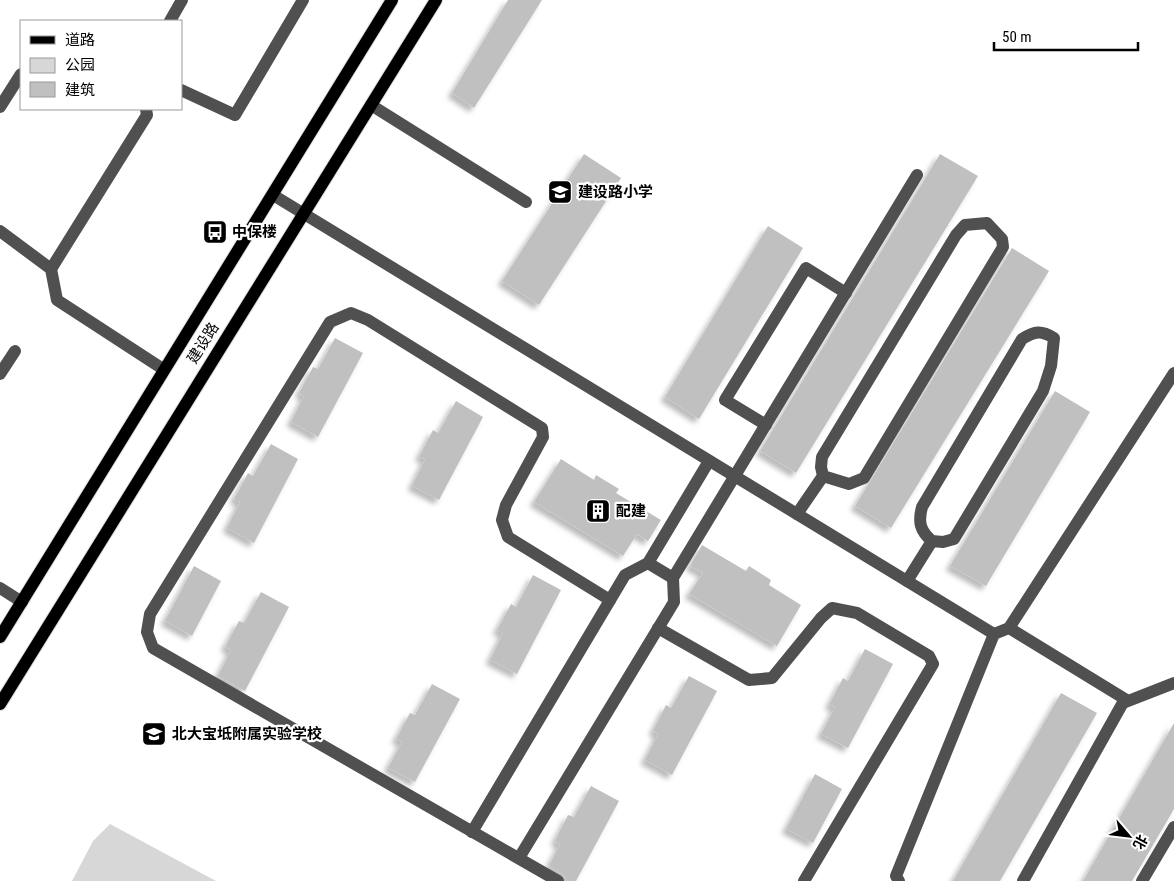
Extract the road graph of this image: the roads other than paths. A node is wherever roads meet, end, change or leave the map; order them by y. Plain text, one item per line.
1 (182, 0) edge
2 (303, 0) edge
3 (392, 0) edge
4 (436, 0) edge
5 (171, 20) edge
6 (20, 76) edge
7 (182, 90) edge
8 (372, 105) junction
9 (0, 106) edge
10 (146, 110) edge
11 (917, 175) dead end
12 (273, 196) junction
13 (526, 202) dead end
14 (302, 214) junction
15 (0, 231) edge
16 (51, 269) junction
17 (846, 293) junction
18 (15, 351) dead end
19 (163, 369) junction
20 (1174, 373) edge
21 (0, 374) edge
22 (766, 425) junction
23 (709, 461) junction
24 (735, 476) junction
25 (823, 476) junction
26 (797, 514) junction
27 (932, 541) junction
28 (648, 563) junction
29 (673, 578) junction
30 (907, 581) junction
31 (0, 588) edge
32 (610, 600) junction
33 (22, 602) junction
34 (658, 628) junction
35 (1009, 628) junction
36 (994, 634) junction
37 (0, 637) edge
38 (1174, 683) edge
39 (1123, 703) junction
40 (0, 704) edge
41 (1174, 826) edge
42 (472, 832) junction
43 (519, 858) junction
44 (558, 881) edge
45 (804, 881) edge
46 (900, 881) edge
47 (1023, 881) edge
48 (1142, 881) edge

1 - 5 street
2 - 7 street
3 - 12 main road, 建设路
4 - 8 main road, 建设路
6 - 9 street
8 - 13 street
8 - 14 main road, 建设路
10 - 16 street
11 - 17 street
12 - 14 street
12 - 19 main road, 建设路
14 - 23 street
14 - 40 main road, 建设路
15 - 16 street
16 - 19 street
17 - 22 street
17 - 22 street
18 - 21 street
19 - 33 main road, 建设路
20 - 35 street
22 - 24 street
23 - 24 street
23 - 28 street
24 - 26 street
24 - 29 street
25 - 25 street
25 - 26 street
26 - 30 street
27 - 27 street
27 - 30 street
28 - 29 street
28 - 32 street
29 - 34 street
30 - 36 street
31 - 33 street
32 - 42 street
32 - 42 street
33 - 37 main road, 建设路
34 - 43 street
34 - 45 street
35 - 36 street
35 - 39 street
36 - 46 street
38 - 39 street
39 - 47 street
41 - 48 street
42 - 43 street
43 - 44 street

